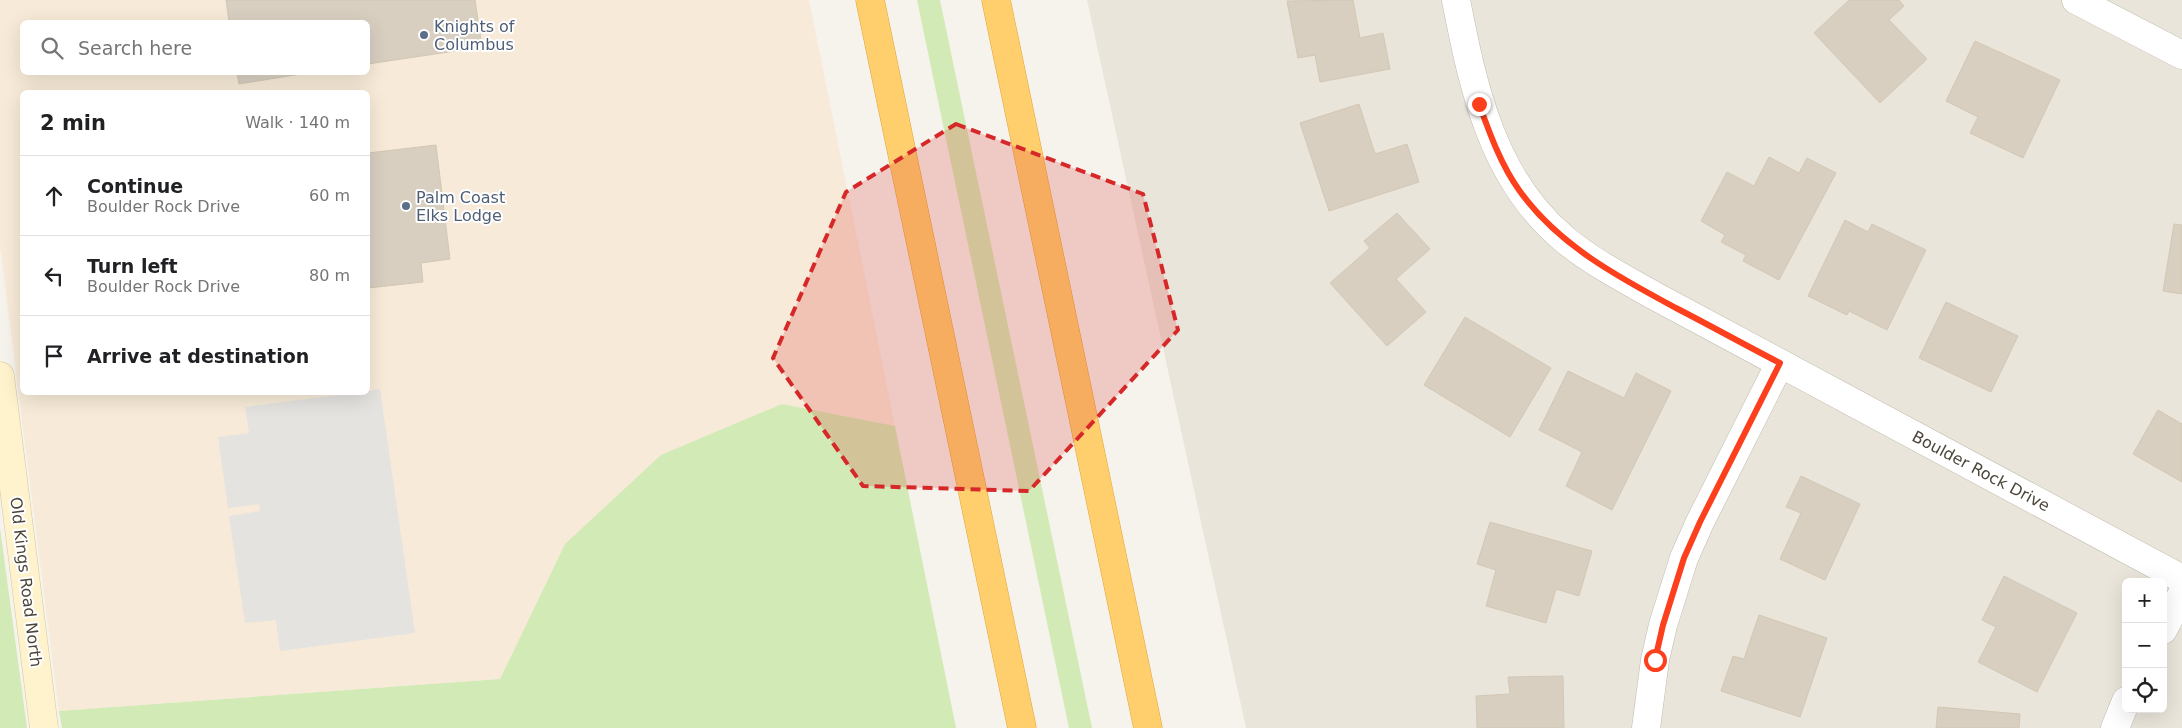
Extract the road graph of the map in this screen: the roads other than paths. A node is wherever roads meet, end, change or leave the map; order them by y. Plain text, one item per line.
1 (870, 0) edge
2 (996, 0) edge
3 (1456, 0) edge
4 (2076, 0) edge
5 (2182, 55) edge
6 (1780, 363) junction
7 (0, 376) edge
8 (2182, 579) edge
9 (2182, 594) edge
10 (2167, 623) edge
11 (2122, 711) edge
12 (44, 728) edge
13 (1022, 728) edge
14 (1148, 728) edge
15 (1646, 728) edge
16 (2115, 728) edge

1 - 13 highway
2 - 14 highway
3 - 6 street, Boulder Rock Drive
4 - 5 street
6 - 8 street, Boulder Rock Drive
6 - 15 street
7 - 12 street, Old Kings Road North
9 - 10 street
11 - 16 street

